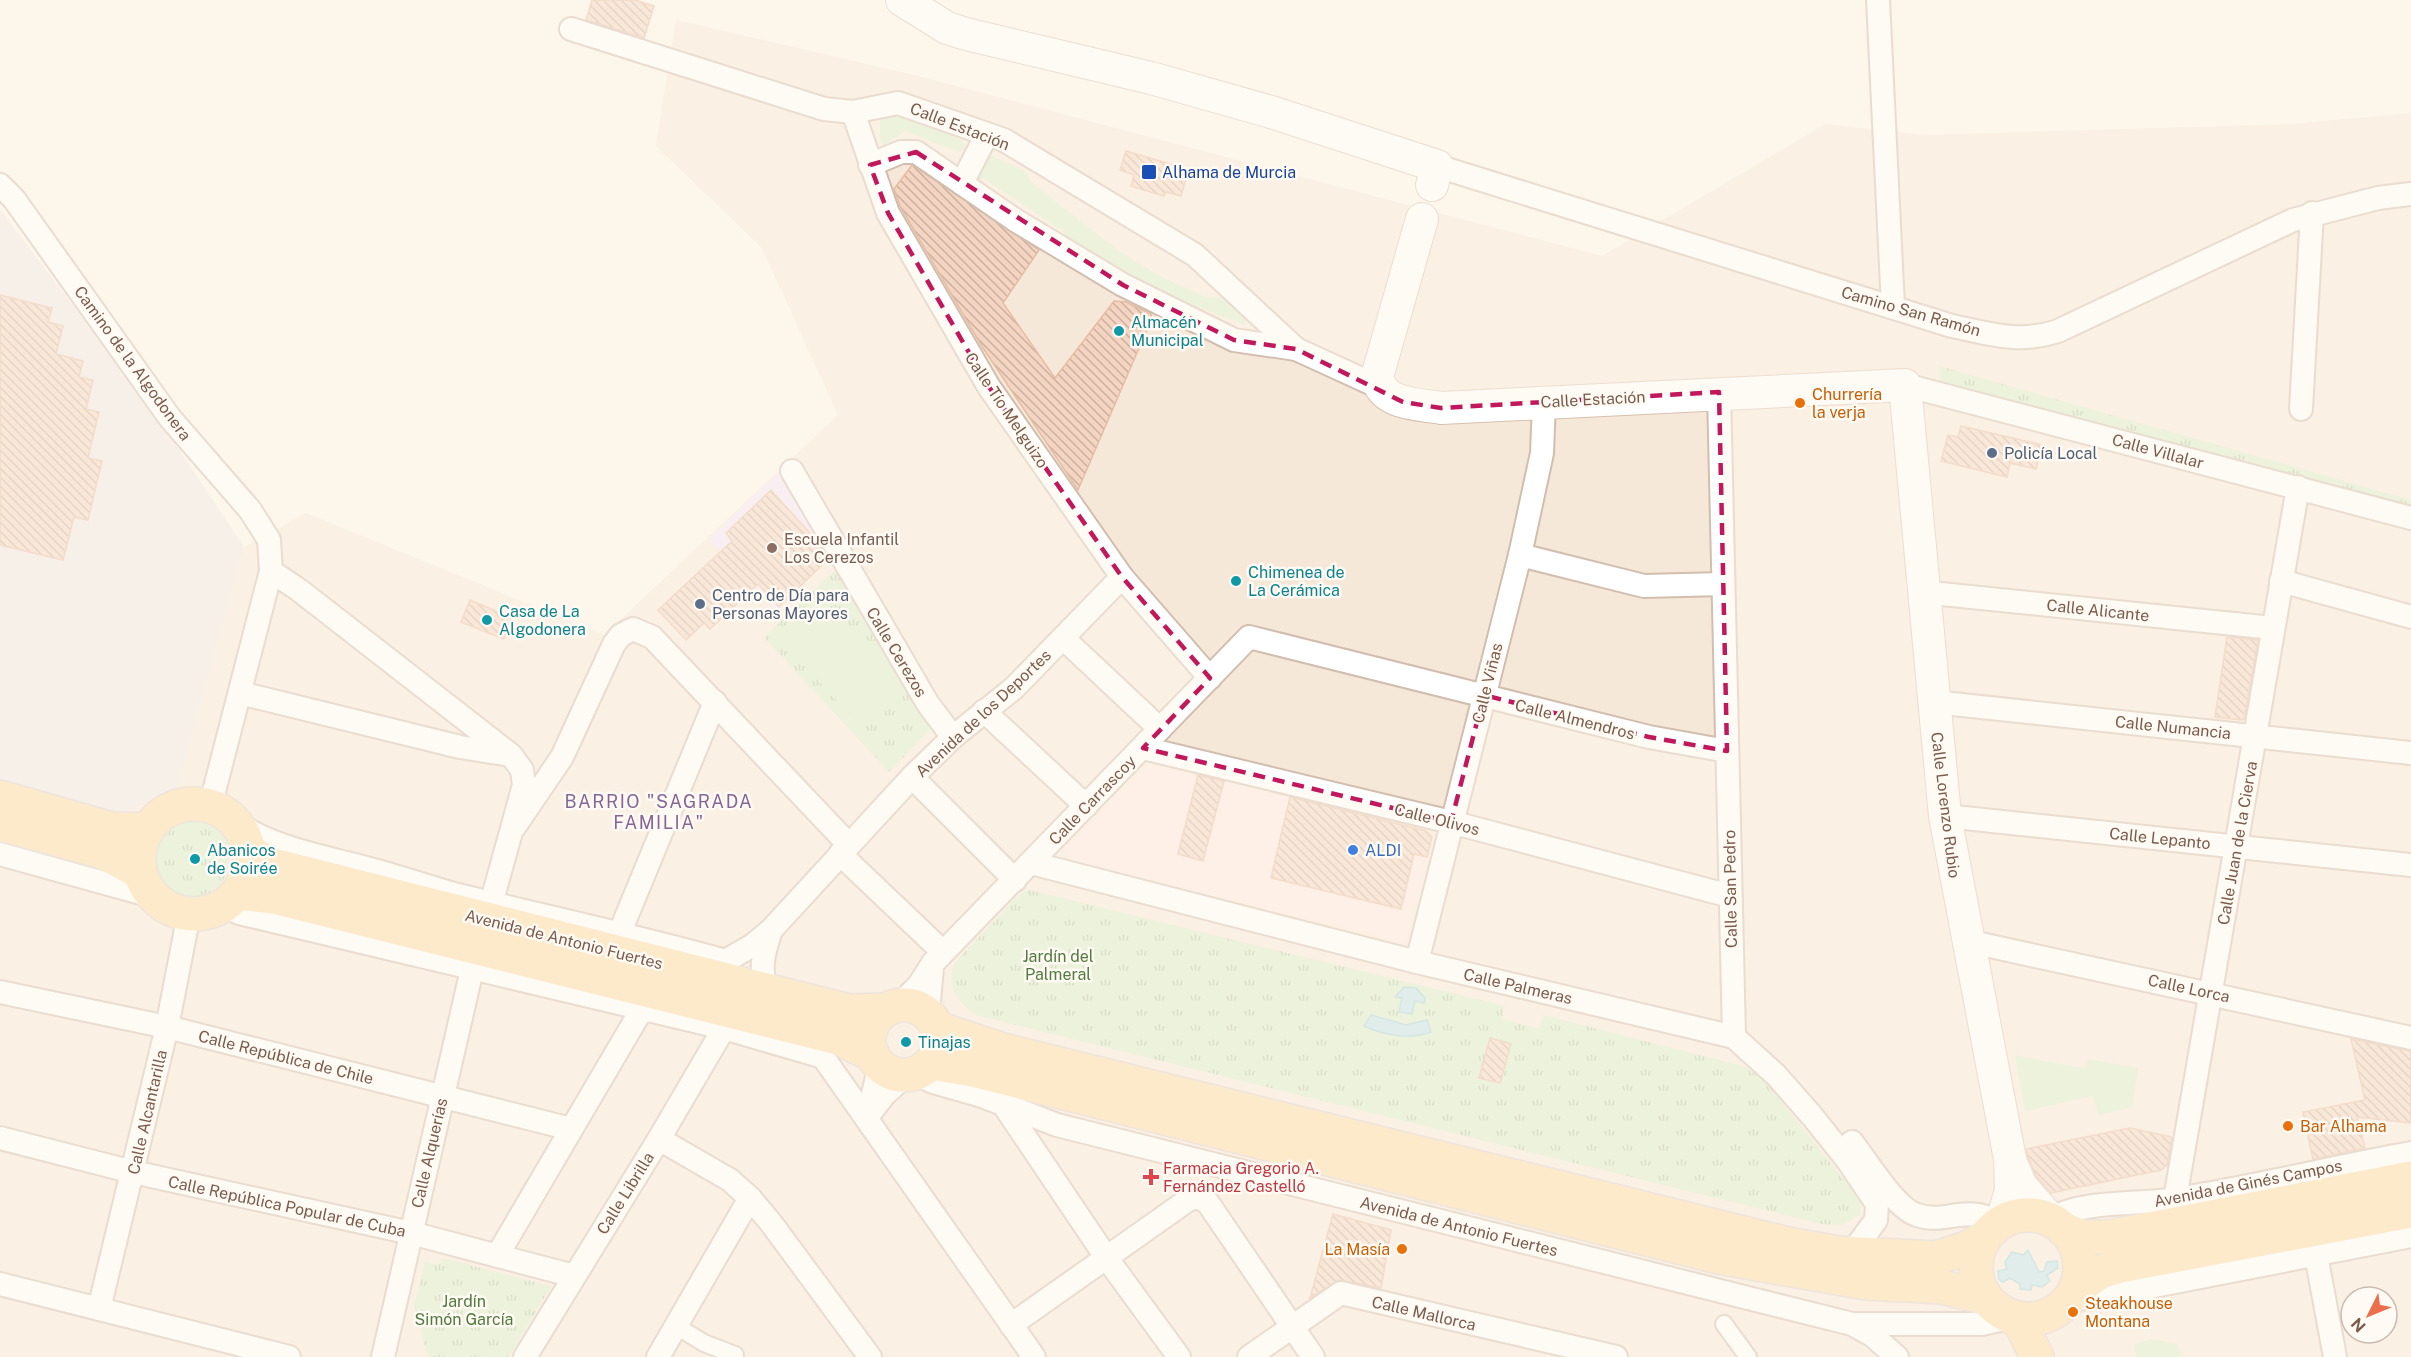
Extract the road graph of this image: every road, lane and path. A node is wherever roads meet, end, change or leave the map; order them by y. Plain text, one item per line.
1 (902, 0) edge
2 (1878, 0) edge
3 (571, 29) dead end
4 (853, 112) junction
5 (987, 134) junction
6 (870, 165) junction
7 (1434, 175) joint
8 (962, 183) junction
9 (0, 185) edge
10 (2411, 194) edge
11 (2312, 213) junction
12 (1422, 219) dead end
13 (1893, 307) junction
14 (1296, 349) junction
15 (1905, 385) junction
16 (1379, 387) junction
17 (1719, 392) junction
18 (1544, 402) junction
19 (2301, 410) dead end
20 (792, 471) dead end
21 (2298, 487) junction
22 (2411, 518) edge
23 (1520, 555) junction
24 (271, 571) junction
25 (1122, 577) junction
26 (2281, 581) junction
27 (1723, 584) junction
28 (1922, 592) junction
29 (2411, 617) edge
30 (2273, 628) junction
31 (1250, 637) joint
32 (1063, 638) junction
33 (1210, 678) junction
34 (240, 693) junction
35 (1484, 695) junction
36 (715, 702) junction
37 (1934, 702) junction
38 (984, 711) junction
39 (1160, 729) junction
40 (2256, 736) junction
41 (953, 737) junction
42 (1143, 748) junction
43 (1727, 751) junction
44 (2411, 753) edge
45 (512, 755) junction
46 (912, 777) junction
47 (0, 796) edge
48 (1086, 806) junction
49 (222, 814) junction
50 (1945, 816) junction
51 (1451, 822) junction
52 (0, 824) edge
53 (515, 826) junction
54 (147, 830) junction
55 (2236, 846) junction
56 (844, 849) junction
57 (248, 850) junction
58 (0, 854) edge
59 (1031, 863) junction
60 (2411, 865) edge
61 (1015, 880) junction
62 (148, 885) junction
63 (1730, 896) junction
64 (230, 900) junction
65 (189, 914) junction
66 (771, 930) junction
67 (620, 932) junction
68 (482, 934) junction
69 (1967, 941) junction
70 (938, 958) junction
71 (1417, 962) junction
72 (715, 968) junction
73 (766, 990) junction
74 (0, 992) edge
75 (2211, 992) junction
76 (642, 1009) junction
77 (913, 1014) junction
78 (166, 1027) junction
79 (724, 1028) junction
80 (1734, 1037) junction
81 (2411, 1038) edge
82 (901, 1066) junction
83 (441, 1096) junction
84 (1005, 1107) junction
85 (867, 1118) junction
86 (571, 1129) junction
87 (0, 1138) edge
88 (659, 1139) junction
89 (2411, 1153) edge
90 (2010, 1159) junction
91 (133, 1172) junction
92 (2411, 1178) edge
93 (750, 1198) junction
94 (2175, 1199) junction
95 (2411, 1210) edge
96 (2056, 1224) junction
97 (1996, 1227) junction
98 (411, 1233) junction
99 (2411, 1236) edge
100 (1851, 1254) junction
101 (2316, 1255) junction
102 (497, 1256) junction
103 (1106, 1257) junction
104 (574, 1276) junction
105 (0, 1284) edge
106 (1986, 1298) junction
107 (2065, 1301) junction
108 (99, 1309) junction
109 (2012, 1317) junction
110 (1724, 1324) dead end
111 (1852, 1324) junction
112 (1011, 1325) junction
113 (676, 1326) junction
114 (1292, 1327) junction
115 (1558, 1350) edge
116 (735, 1355) dead end
117 (289, 1357) edge
118 (383, 1357) edge
119 (525, 1357) edge
120 (658, 1357) edge
121 (870, 1357) edge
122 (1034, 1357) edge
123 (1179, 1357) edge
124 (1249, 1357) edge
125 (1313, 1357) edge
126 (1534, 1357) edge
127 (1616, 1357) edge
128 (1748, 1357) edge
129 (1897, 1357) edge
130 (2037, 1357) edge
131 (2043, 1357) edge
132 (2335, 1357) edge

1 - 7 main road
2 - 13 street
3 - 4 street, Calle Estación
4 - 5 street, Calle Estación
4 - 6 street, Calle Tío Melguizo
5 - 8 street
5 - 14 street, Calle Estación
6 - 8 street, Calle Estación
6 - 25 street, Calle Tío Melguizo
7 - 13 street, Camino San Ramón
8 - 14 street, Calle Estación
9 - 24 street, Camino de la Algodonera
10 - 11 street, Camino San Ramón
11 - 13 street, Camino San Ramón
11 - 19 street
12 - 16 main road
14 - 16 street, Calle Estación
15 - 17 main road, Calle Estación
15 - 21 street, Calle Villalar
15 - 28 main road, Calle Lorenzo Rubio
16 - 18 main road, Calle Estación
17 - 18 main road, Calle Estación
17 - 27 street, Calle San Pedro
18 - 23 street, Calle Viñas
20 - 41 street, Calle Cerezos
21 - 22 street, Calle Villalar
21 - 26 street, Calle Juan de la Cierva
23 - 27 street
23 - 35 street, Calle Viñas
24 - 34 street
24 - 45 street
25 - 32 street, Avenida de los Deportes
25 - 33 street, Calle Tío Melguizo
26 - 29 street
26 - 30 street, Calle Juan de la Cierva
27 - 43 street, Calle San Pedro
28 - 30 street, Calle Alicante
28 - 37 main road, Calle Lorenzo Rubio
30 - 40 street, Calle Juan de la Cierva
31 - 33 street, Calle Carrascoy
31 - 35 street, Calle Almendros
32 - 38 street, Avenida de los Deportes
32 - 39 street
33 - 39 street, Calle Carrascoy
34 - 45 street
34 - 49 street
35 - 43 street, Calle Almendros
35 - 51 street, Calle Viñas
36 - 53 street
36 - 56 street
36 - 67 street
37 - 40 street, Calle Numancia
37 - 50 main road, Calle Lorenzo Rubio
38 - 41 street, Avenida de los Deportes
38 - 48 street
39 - 42 street, Calle Carrascoy
40 - 44 street, Calle Numancia
40 - 55 street, Calle Juan de la Cierva
41 - 46 street, Avenida de los Deportes
42 - 48 street, Calle Carrascoy
42 - 51 street, Calle Olivos
43 - 63 street, Calle San Pedro
45 - 53 street
46 - 56 street, Avenida de los Deportes
46 - 61 street
47 - 54 main road
48 - 59 street, Calle Carrascoy
49 - 54 main road
49 - 57 main road
49 - 68 street, Avenida de Antonio Fuertes
50 - 55 street, Calle Lepanto
50 - 69 main road, Calle Lorenzo Rubio
51 - 63 street, Calle Olivos
51 - 71 street, Calle Viñas
52 - 62 main road
53 - 68 street, Calle Alquerías
54 - 62 main road
55 - 60 street, Calle Lepanto
55 - 75 street, Calle Juan de la Cierva
56 - 66 street, Avenida de los Deportes
56 - 70 street
57 - 64 main road
57 - 68 main road, Avenida de Antonio Fuertes
58 - 62 street
59 - 61 street, Calle Carrascoy
59 - 71 street, Calle Palmeras
61 - 70 street, Calle Carrascoy
62 - 65 main road
63 - 80 street, Calle San Pedro
64 - 65 main road
64 - 68 main road, Avenida de Antonio Fuertes
65 - 78 street, Calle Alcantarilla
66 - 72 street
66 - 73 street
67 - 68 street, Avenida de Antonio Fuertes
67 - 72 street, Avenida de Antonio Fuertes
68 - 72 main road, Avenida de Antonio Fuertes
68 - 76 street, Avenida de Antonio Fuertes
68 - 82 main road, Avenida de Antonio Fuertes
68 - 83 street, Calle Alquerías
69 - 75 street, Calle Lorca
69 - 90 main road, Calle Lorenzo Rubio
70 - 77 street
71 - 80 street, Calle Palmeras
72 - 73 main road, Avenida de Antonio Fuertes
73 - 77 main road, Avenida de Antonio Fuertes
74 - 78 street, Calle República de Chile
75 - 81 street, Calle Lorca
75 - 94 street, Calle Juan de la Cierva
76 - 79 street, Avenida de Antonio Fuertes
76 - 86 street
77 - 82 main road
77 - 82 main road
77 - 100 main road, Avenida de Antonio Fuertes
78 - 83 street, Calle República de Chile
78 - 91 street, Calle Alcantarilla
79 - 85 street, Avenida de Antonio Fuertes
79 - 88 street, Calle Librilla
80 - 97 street
80 - 100 street, Calle Palmeras
82 - 84 street, Avenida de Antonio Fuertes
82 - 85 street
82 - 106 main road, Avenida de Antonio Fuertes
83 - 86 street, Calle República de Chile
83 - 98 street, Calle Alquerías
84 - 103 street
84 - 111 street, Avenida de Antonio Fuertes
85 - 112 street
86 - 102 street
87 - 91 street, Calle República Popular de Cuba
88 - 93 street
88 - 104 street, Calle Librilla
89 - 94 street, Avenida de Ginés Campos
90 - 96 main road
90 - 97 main road, Calle Lorenzo Rubio
91 - 98 street, Calle República Popular de Cuba
91 - 108 street, Calle Alcantarilla
92 - 96 main road, Avenida de Ginés Campos
93 - 113 street
93 - 121 street
94 - 96 street, Avenida de Ginés Campos
95 - 107 main road
96 - 97 main road
96 - 107 main road
97 - 100 main road, Avenida de Antonio Fuertes
97 - 106 main road
98 - 102 street, Calle República Popular de Cuba
98 - 118 street, Calle Alquerías
99 - 101 street
101 - 107 street
101 - 132 street
102 - 104 street, Calle República Popular de Cuba
103 - 112 street
103 - 114 street
103 - 123 street
104 - 119 street, Calle Librilla
105 - 108 street
106 - 109 main road
107 - 109 main road
107 - 131 main road
108 - 117 street
109 - 111 street, Avenida de Antonio Fuertes
109 - 130 main road
110 - 128 street
111 - 129 street
112 - 122 street
113 - 116 street
113 - 120 street
114 - 115 street, Calle Mallorca
114 - 124 street, Calle Mallorca
114 - 125 street
115 - 126 street
115 - 127 street, Calle Mallorca

